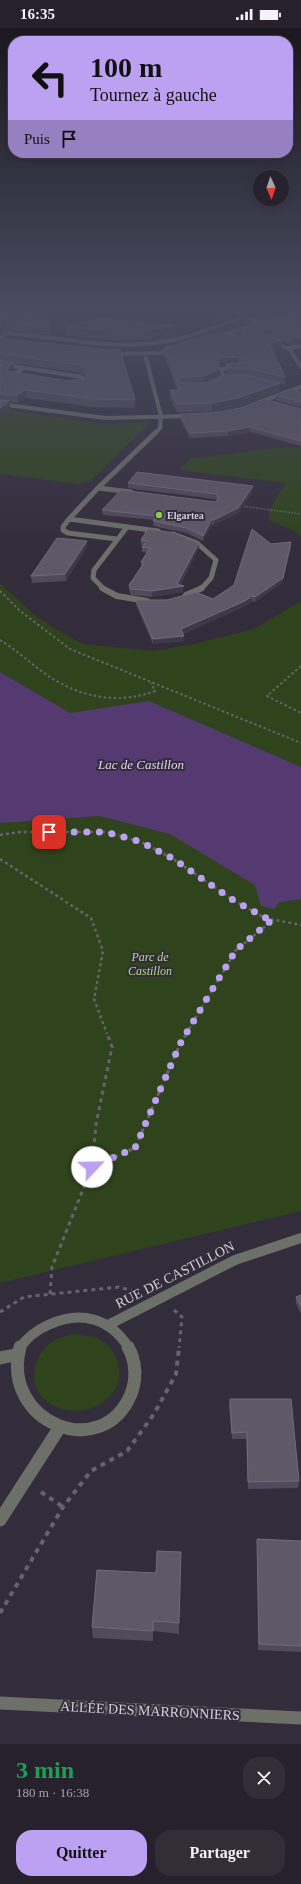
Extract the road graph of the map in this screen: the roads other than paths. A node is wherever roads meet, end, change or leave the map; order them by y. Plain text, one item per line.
1 (154, 389) edge
2 (285, 389) edge
3 (296, 389) edge
4 (292, 391) junction
5 (265, 401) junction
6 (0, 404) edge
7 (275, 404) edge
8 (252, 405) edge
9 (161, 416) junction
10 (194, 416) edge
11 (98, 488) junction
12 (137, 493) edge
13 (69, 520) junction
14 (127, 527) junction
15 (161, 532) edge
16 (168, 532) edge
17 (117, 539) junction
18 (181, 597) edge
19 (152, 601) edge
20 (301, 1238) edge
21 (108, 1325) junction
22 (15, 1355) junction
23 (0, 1358) edge
24 (58, 1430) junction
25 (0, 1520) edge
26 (0, 1703) edge
27 (301, 1718) edge

1 - 9 street
2 - 4 street
3 - 4 street
4 - 5 street
5 - 7 street
5 - 8 street
6 - 9 street
9 - 10 street
9 - 11 street
11 - 12 street
11 - 13 street
13 - 14 street
13 - 17 street
14 - 15 street
14 - 17 street
16 - 18 street
17 - 19 street
20 - 21 street, RUE DE CASTILLON
21 - 22 street
21 - 24 street
22 - 23 street
22 - 24 street
24 - 25 street
26 - 27 street, ALLÉE DES MARRONNIERS

